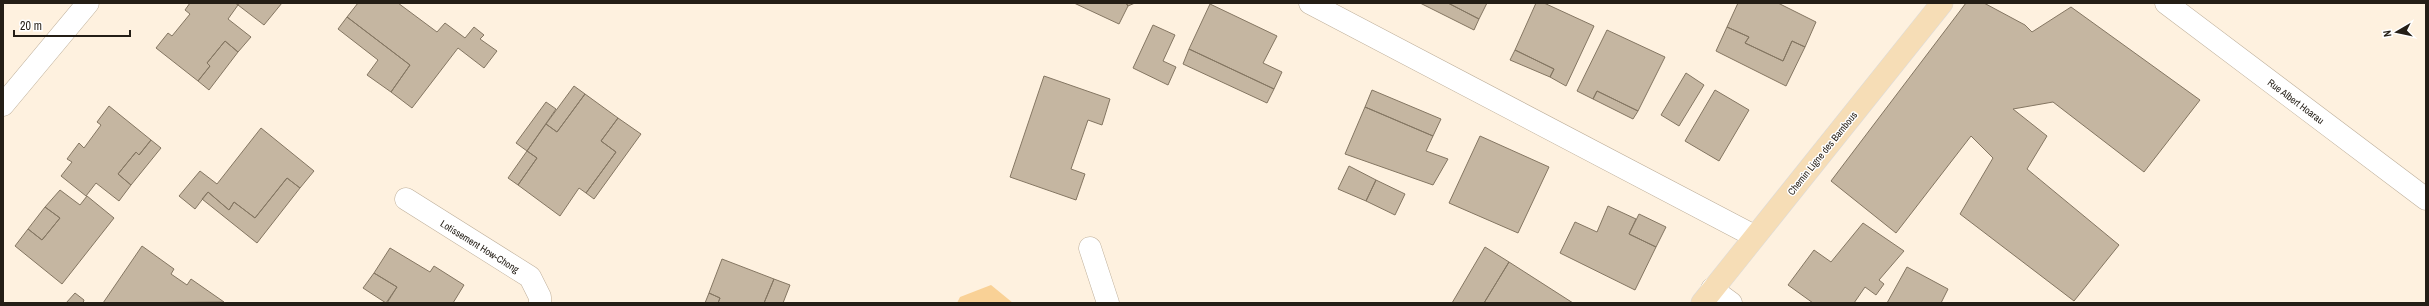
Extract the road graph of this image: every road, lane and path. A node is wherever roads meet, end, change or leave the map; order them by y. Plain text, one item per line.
1 (88, 3) edge
2 (1310, 3) edge
3 (1942, 3) edge
4 (2166, 3) edge
5 (3, 105) edge
6 (406, 199) dead end
7 (2426, 199) edge
8 (1754, 236) junction
9 (1090, 248) dead end
10 (1707, 296) edge
11 (540, 303) edge
12 (1108, 303) edge
13 (1731, 303) edge

1 - 5 street
2 - 8 street
3 - 8 main road, Chemin Ligne des Bambous
4 - 7 street, Rue Albert Hoarau
6 - 11 street, Lotissement How-Chong
8 - 10 main road, Chemin Ligne des Bambous
9 - 12 street
10 - 13 street

